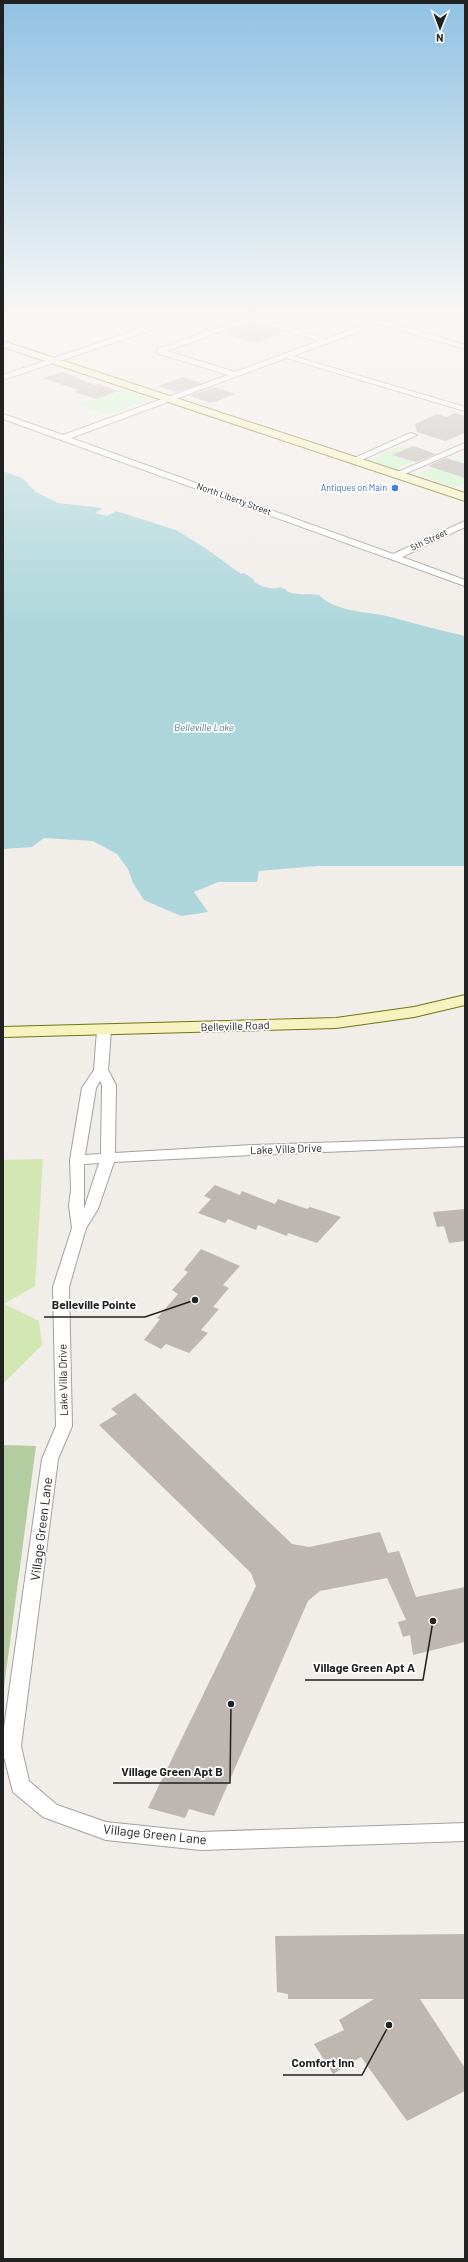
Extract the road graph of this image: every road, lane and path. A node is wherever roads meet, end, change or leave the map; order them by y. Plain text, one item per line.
1 (13, 420) edge
2 (112, 420) edge
3 (231, 420) edge
4 (413, 435) dead end
5 (64, 437) junction
6 (465, 445) edge
7 (354, 460) junction
8 (397, 474) junction
9 (465, 497) edge
10 (465, 524) edge
11 (394, 558) junction
12 (465, 583) edge
13 (465, 1000) edge
14 (104, 1030) junction
15 (3, 1032) edge
16 (101, 1070) junction
17 (465, 1142) edge
18 (108, 1158) junction
19 (77, 1160) junction
20 (79, 1228) junction
21 (50, 1459) joint
22 (465, 1832) edge

1 - 5 street, North Liberty Street
2 - 5 street
3 - 7 main road
4 - 7 street
5 - 11 street, North Liberty Street
6 - 8 street
7 - 8 main road
8 - 9 main road
10 - 11 street, 5th Street
11 - 12 street, North Liberty Street
13 - 14 main road, Belleville Road
14 - 15 main road, Belleville Road
14 - 16 street, Lake Villa Drive
16 - 18 street, Lake Villa Drive
16 - 19 street, Lake Villa Drive
17 - 18 street, Lake Villa Drive
18 - 19 street, Lake Villa Drive
18 - 20 street, Lake Villa Drive
19 - 20 street, Lake Villa Drive
20 - 21 street, Lake Villa Drive
21 - 22 street, Village Green Lane

